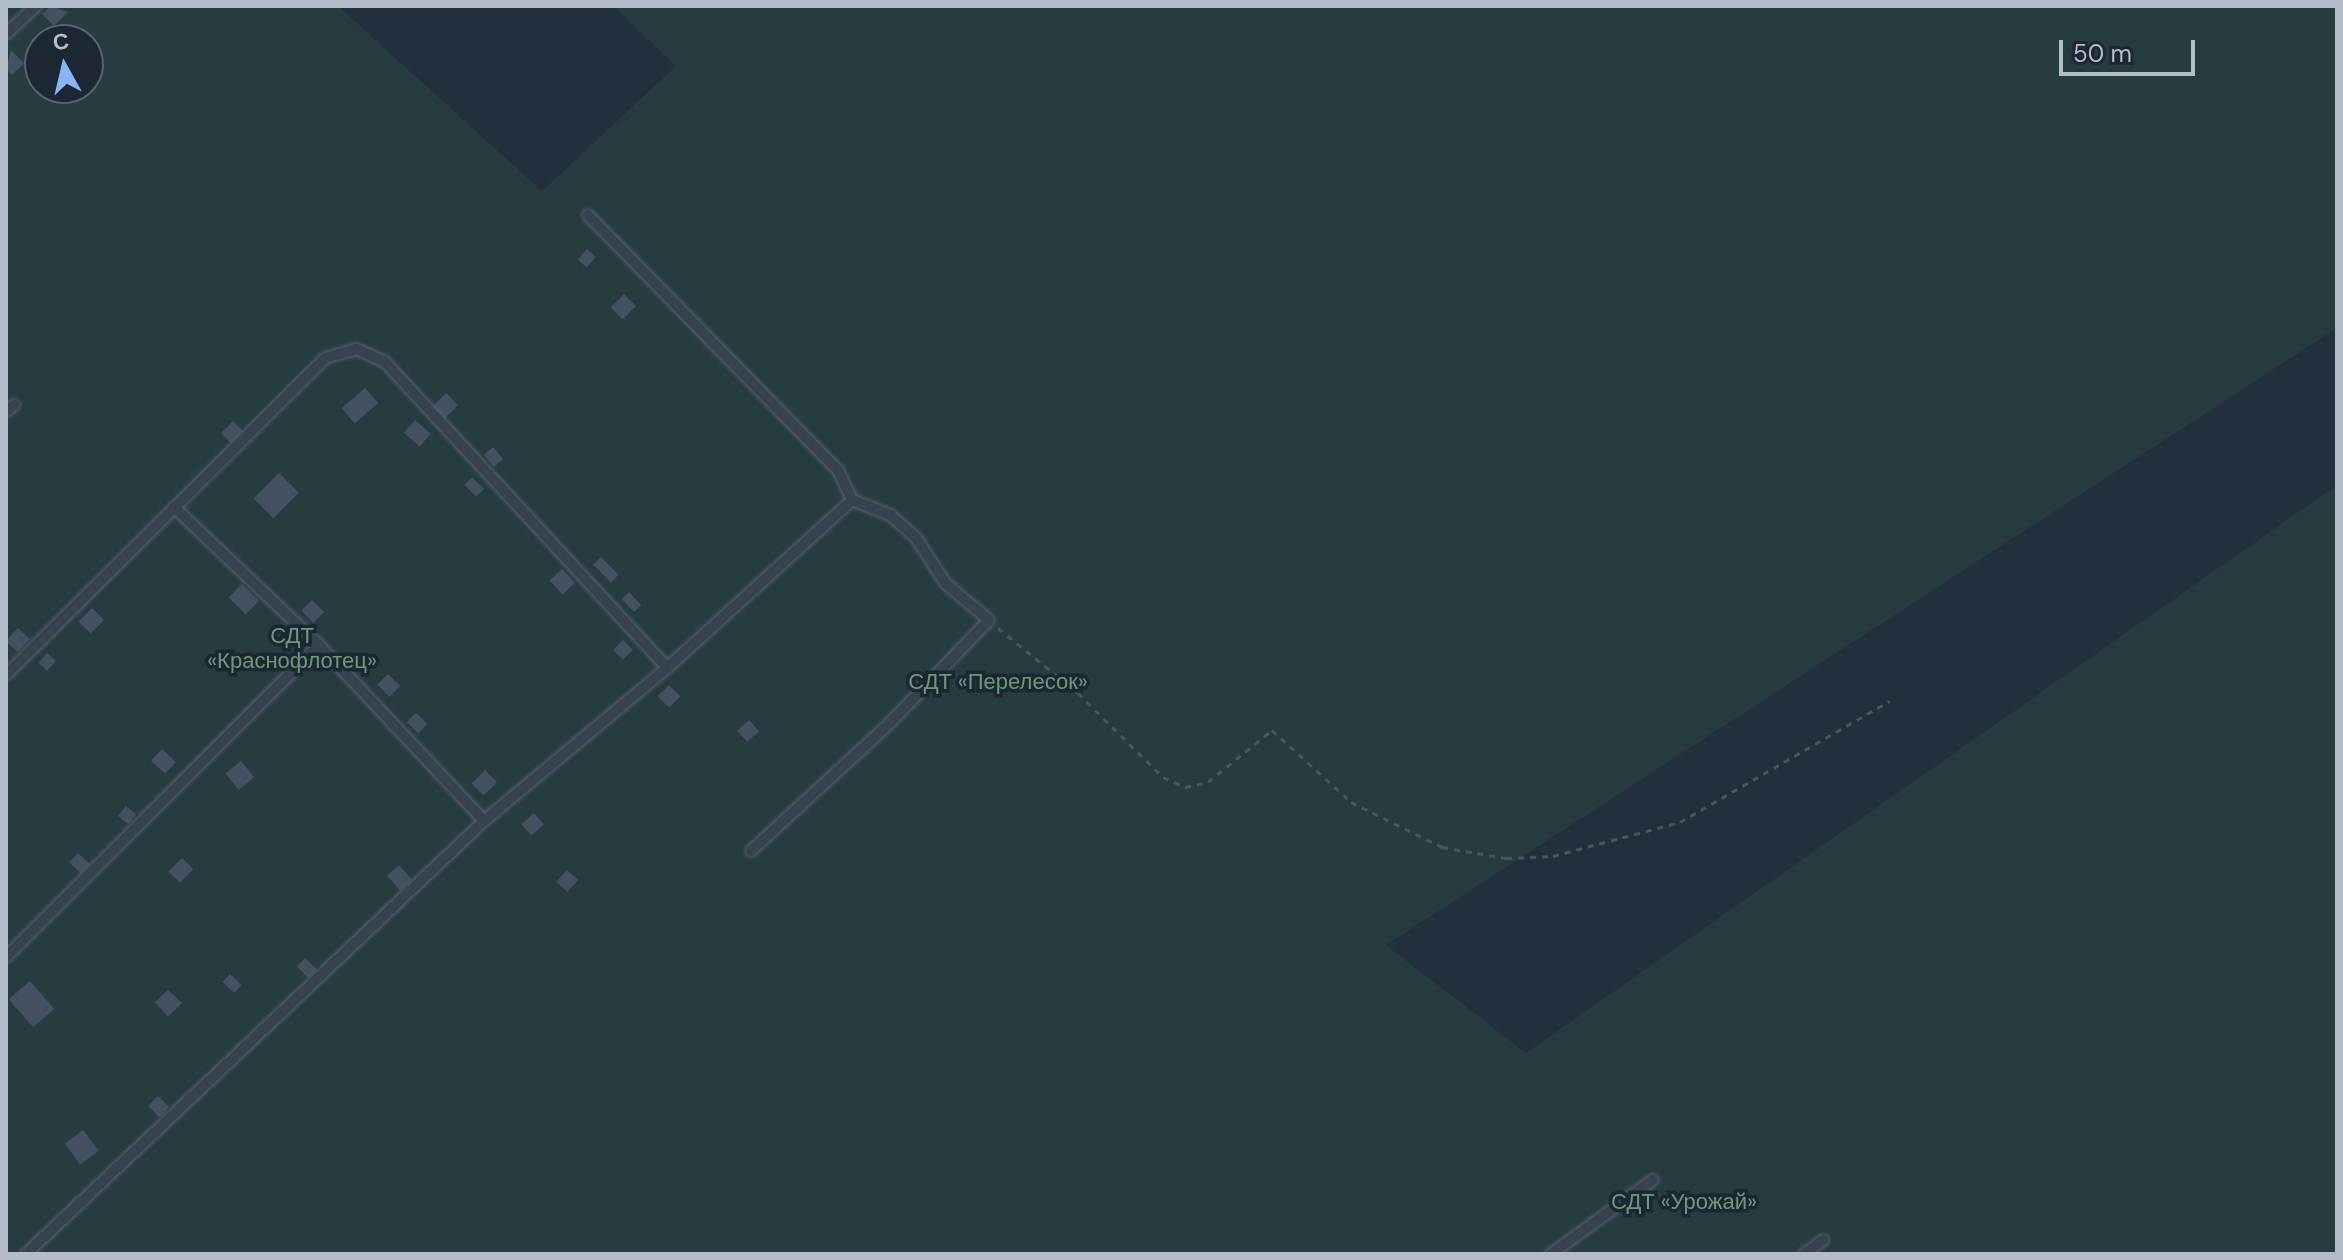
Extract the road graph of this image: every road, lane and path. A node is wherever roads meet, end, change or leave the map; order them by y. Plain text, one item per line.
1 (36, 6) edge
2 (6, 34) edge
3 (588, 215) dead end
4 (852, 500) junction
5 (174, 507) junction
6 (989, 620) junction
7 (319, 645) junction
8 (667, 668) junction
9 (6, 675) edge
10 (1890, 701) dead end
11 (484, 821) junction
12 (751, 851) dead end
13 (6, 957) edge
14 (1653, 1180) dead end
15 (1823, 1240) dead end
16 (27, 1254) edge
17 (1551, 1254) edge
18 (1804, 1254) edge

1 - 2 lane
3 - 4 lane
4 - 6 lane
4 - 8 lane
5 - 7 lane
5 - 8 lane
5 - 9 lane
6 - 10 path
6 - 12 lane
7 - 11 lane
7 - 13 lane
8 - 11 lane
11 - 16 lane
14 - 17 lane
15 - 18 lane

